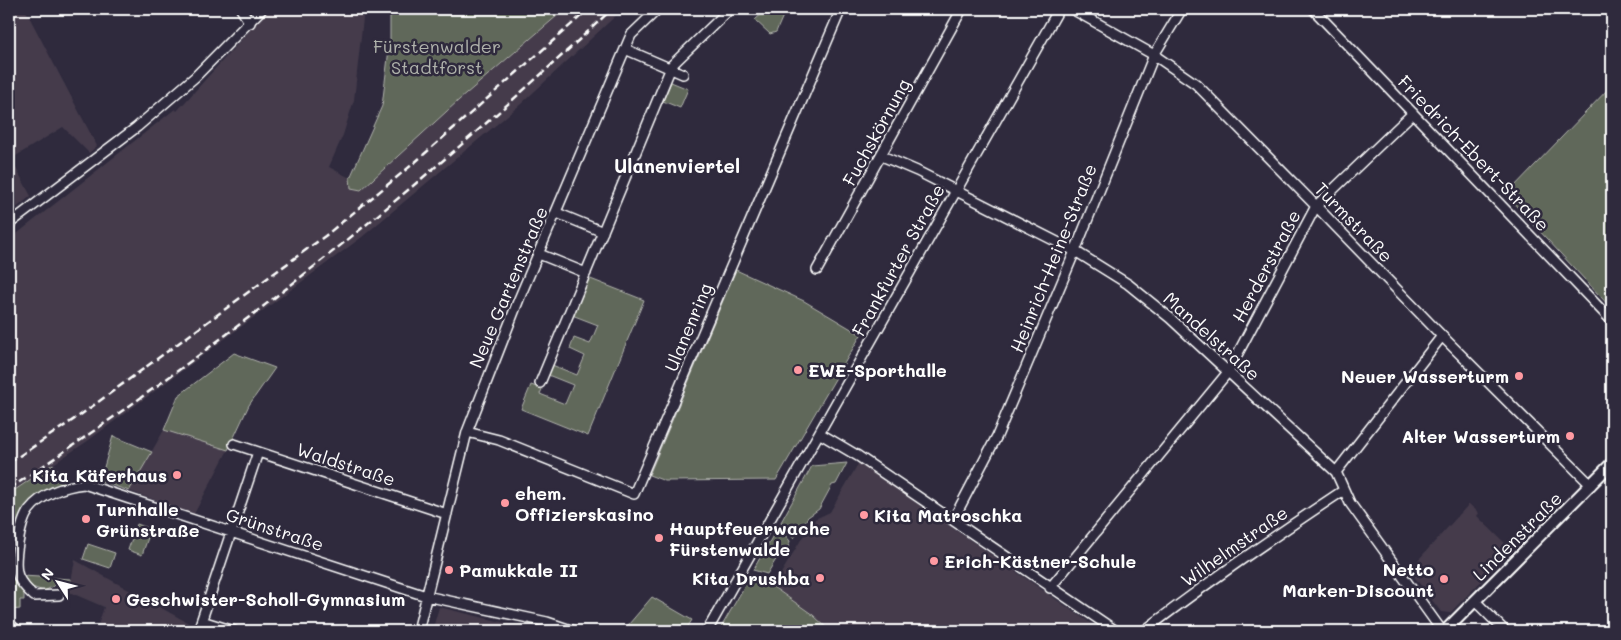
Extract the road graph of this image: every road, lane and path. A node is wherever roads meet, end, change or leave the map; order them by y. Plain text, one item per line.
1 (241, 9) edge
2 (262, 9) edge
3 (658, 9) edge
4 (730, 9) edge
5 (841, 9) edge
6 (962, 9) edge
7 (1059, 9) edge
8 (1072, 9) edge
9 (1182, 9) edge
10 (1313, 9) edge
11 (250, 23) junction
12 (625, 49) junction
13 (1154, 55) junction
14 (671, 69) junction
15 (683, 74) dead end
16 (1413, 113) junction
17 (882, 156) junction
18 (955, 192) junction
19 (1316, 206) junction
20 (557, 213) junction
21 (9, 224) edge
22 (603, 232) junction
23 (1075, 251) junction
24 (539, 254) junction
25 (817, 270) dead end
26 (586, 273) junction
27 (1612, 321) edge
28 (1442, 336) junction
29 (1228, 372) junction
30 (540, 383) dead end
31 (468, 432) junction
32 (819, 433) junction
33 (234, 444) dead end
34 (258, 452) junction
35 (1612, 463) edge
36 (1336, 472) junction
37 (1591, 485) junction
38 (1344, 490) junction
39 (447, 514) junction
40 (953, 520) junction
41 (232, 533) junction
42 (1050, 588) junction
43 (58, 596) dead end
44 (426, 596) junction
45 (1475, 601) junction
46 (202, 620) junction
47 (9, 625) edge
48 (17, 631) edge
49 (198, 631) edge
50 (234, 631) edge
51 (418, 631) edge
52 (574, 631) edge
53 (707, 631) edge
54 (1116, 631) edge
55 (1144, 631) edge
56 (1443, 631) edge
57 (1505, 631) edge

1 - 11 street
2 - 11 street
3 - 12 street, Neue Gartenstraße
4 - 14 street
5 - 31 street, Ulanenring
6 - 17 street, Fuchskörnung
7 - 18 street, Frankfurter Straße
8 - 13 street, Turmstraße
9 - 13 street, Heinrich-Heine-Straße
10 - 16 street, Friedrich-Ebert-Straße
11 - 21 street
12 - 14 street
12 - 20 street, Neue Gartenstraße
13 - 19 street, Turmstraße
13 - 23 street, Heinrich-Heine-Straße
14 - 15 street
14 - 22 street
16 - 19 street, Herderstraße
16 - 27 street, Friedrich-Ebert-Straße
17 - 18 street, Mandelstraße
17 - 25 street, Fuchskörnung
18 - 23 street, Mandelstraße
18 - 32 street, Frankfurter Straße
19 - 28 street, Turmstraße
19 - 29 street, Herderstraße
20 - 22 street
20 - 24 street, Neue Gartenstraße
22 - 26 street
23 - 29 street, Mandelstraße
23 - 40 street, Heinrich-Heine-Straße
24 - 26 street
24 - 31 street, Neue Gartenstraße
26 - 30 street
28 - 36 street
28 - 37 street, Turmstraße
29 - 36 street, Mandelstraße
29 - 42 street, Herderstraße
31 - 39 street, Neue Gartenstraße
32 - 40 street
32 - 53 street, Frankfurter Straße
33 - 34 street, Waldstraße
34 - 39 street, Waldstraße
34 - 41 street
35 - 37 street, Lindenstraße
36 - 38 street, Mandelstraße
37 - 45 street, Lindenstraße
38 - 55 street, Wilhelmstraße
38 - 56 street, Mandelstraße
39 - 44 street, Neue Gartenstraße
40 - 42 street
41 - 43 street, Grünstraße
41 - 44 street, Grünstraße
41 - 46 street
42 - 54 street
44 - 51 street, Neue Gartenstraße
44 - 52 street, Grünstraße
45 - 56 street, Lindenstraße
45 - 57 street
46 - 49 street
46 - 50 street
47 - 48 street

